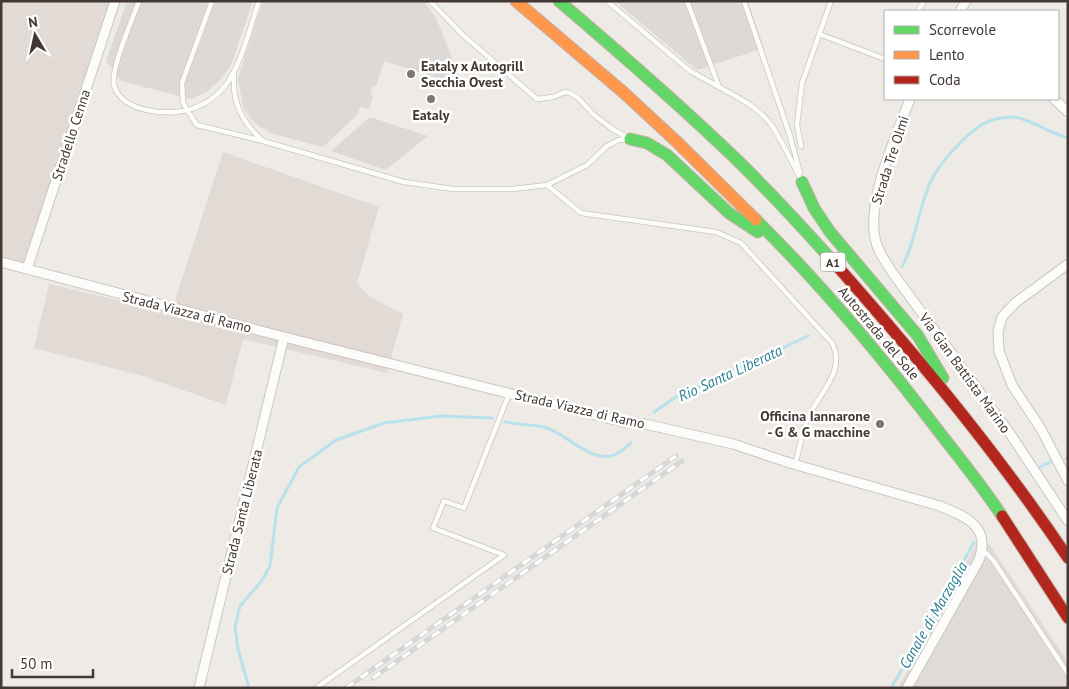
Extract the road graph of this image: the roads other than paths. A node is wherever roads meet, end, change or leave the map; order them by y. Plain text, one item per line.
1 (114, 1) edge
2 (139, 1) edge
3 (212, 1) edge
4 (258, 1) edge
5 (430, 1) edge
6 (516, 1) edge
7 (559, 1) edge
8 (607, 1) edge
9 (687, 1) edge
10 (744, 1) edge
11 (831, 1) edge
12 (819, 34) junction
13 (884, 59) edge
14 (234, 73) junction
15 (719, 86) junction
16 (910, 100) edge
17 (1055, 100) edge
18 (186, 110) junction
19 (1068, 112) edge
20 (630, 139) junction
21 (263, 141) junction
22 (801, 146) dead end
23 (802, 182) junction
24 (546, 185) junction
25 (872, 221) joint
26 (783, 247) junction
27 (1, 262) edge
28 (1068, 264) edge
29 (27, 269) junction
30 (284, 337) junction
31 (509, 392) junction
32 (964, 415) junction
33 (795, 465) junction
34 (1068, 481) edge
35 (1068, 521) edge
36 (983, 550) junction
37 (1068, 558) edge
38 (1068, 618) edge
39 (1068, 674) edge
40 (200, 688) edge
41 (316, 688) edge
42 (906, 688) edge

1 - 29 street, Stradello Cenna
2 - 18 lane
3 - 18 lane
4 - 14 lane
5 - 20 lane
6 - 26 highway, Autostrada del Sole / A1
7 - 32 highway, Autostrada del Sole / A1
8 - 15 lane
9 - 15 lane
10 - 23 lane
11 - 12 lane
12 - 13 lane
12 - 22 lane
14 - 18 lane
14 - 21 lane
15 - 23 lane
16 - 25 street, Strada Tre Olmi
17 - 19 street
18 - 21 lane
20 - 24 lane
20 - 26 highway
21 - 24 lane
23 - 32 highway
24 - 33 lane
25 - 35 street, Via Gian Battista Marino
26 - 38 highway, Autostrada del Sole / A1
27 - 29 street, Strada Viazza di Ramo
28 - 34 street
29 - 30 street, Strada Viazza di Ramo
30 - 31 street, Strada Viazza di Ramo
30 - 40 street, Strada Santa Liberata
31 - 33 street, Strada Viazza di Ramo
31 - 41 lane
32 - 37 highway, Autostrada del Sole / A1
33 - 36 street, Strada Viazza di Ramo
36 - 39 lane
36 - 42 street

